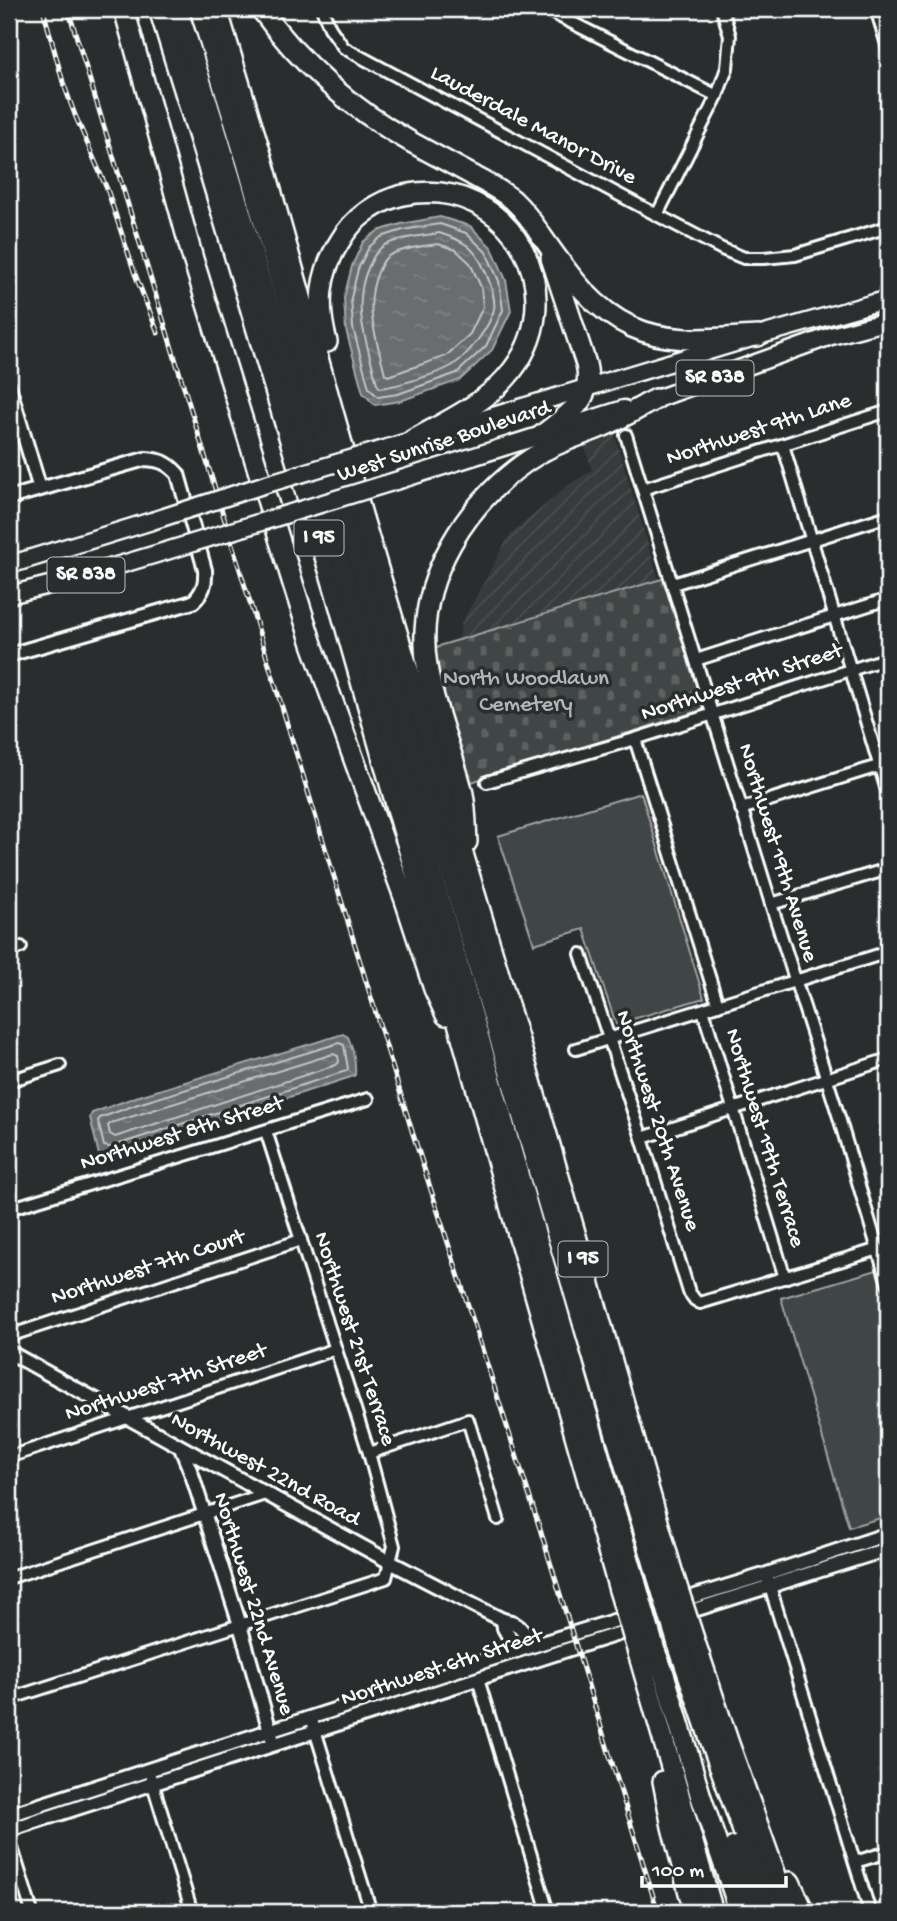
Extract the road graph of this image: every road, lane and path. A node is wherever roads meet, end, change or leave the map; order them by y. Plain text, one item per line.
1 (124, 9) edge
2 (159, 9) edge
3 (177, 9) edge
4 (200, 9) edge
5 (217, 9) edge
6 (261, 9) edge
7 (322, 9) edge
8 (545, 9) edge
9 (722, 9) edge
10 (876, 9) edge
11 (888, 48) edge
12 (717, 96) junction
13 (657, 215) junction
14 (888, 227) edge
15 (543, 237) junction
16 (888, 299) edge
17 (888, 321) edge
18 (758, 336) junction
19 (9, 386) edge
20 (587, 388) junction
21 (656, 399) junction
22 (888, 411) edge
23 (542, 435) junction
24 (626, 435) dead end
25 (413, 440) junction
26 (783, 445) junction
27 (263, 485) junction
28 (40, 489) junction
29 (643, 489) junction
30 (9, 498) edge
31 (362, 515) junction
32 (888, 516) edge
33 (273, 520) junction
34 (812, 540) junction
35 (9, 565) edge
36 (673, 584) junction
37 (9, 595) edge
38 (888, 599) edge
39 (835, 616) junction
40 (9, 654) edge
41 (888, 658) edge
42 (696, 660) junction
43 (851, 670) junction
44 (712, 713) junction
45 (635, 738) junction
46 (884, 764) edge
47 (487, 782) dead end
48 (888, 794) edge
49 (741, 809) junction
50 (888, 869) edge
51 (471, 885) junction
52 (771, 904) junction
53 (21, 947) dead end
54 (9, 951) edge
55 (888, 952) edge
56 (581, 954) dead end
57 (795, 981) junction
58 (718, 1005) junction
59 (703, 1010) junction
60 (609, 1039) junction
61 (576, 1049) dead end
62 (888, 1059) edge
63 (60, 1065) dead end
64 (471, 1070) junction
65 (827, 1080) junction
66 (9, 1081) edge
67 (368, 1099) dead end
68 (733, 1109) junction
69 (266, 1131) junction
70 (642, 1138) junction
71 (9, 1209) edge
72 (301, 1240) junction
73 (879, 1249) junction
74 (785, 1278) junction
75 (888, 1284) edge
76 (9, 1336) edge
77 (336, 1349) junction
78 (9, 1352) edge
79 (127, 1418) junction
80 (181, 1448) junction
81 (369, 1452) junction
82 (9, 1457) edge
83 (198, 1458) junction
84 (192, 1475) junction
85 (265, 1494) junction
86 (205, 1515) junction
87 (498, 1519) dead end
88 (888, 1534) edge
89 (888, 1549) edge
90 (390, 1562) junction
91 (665, 1576) junction
92 (9, 1578) edge
93 (768, 1580) junction
94 (628, 1587) junction
95 (503, 1620) junction
96 (240, 1625) junction
97 (686, 1642) junction
98 (535, 1645) junction
99 (517, 1651) junction
100 (647, 1654) junction
101 (688, 1676) junction
102 (478, 1679) junction
103 (9, 1699) edge
104 (311, 1717) junction
105 (270, 1731) junction
106 (315, 1732) junction
107 (274, 1745) junction
108 (148, 1770) junction
109 (152, 1784) junction
110 (752, 1806) junction
111 (9, 1815) edge
112 (9, 1829) edge
113 (9, 1838) edge
114 (888, 1853) edge
115 (855, 1862) junction
116 (32, 1912) edge
117 (192, 1912) edge
118 (371, 1912) edge
119 (548, 1912) edge
120 (694, 1912) edge
121 (713, 1912) edge
122 (729, 1912) edge
123 (740, 1912) edge
124 (756, 1912) edge
125 (772, 1912) edge
126 (789, 1912) edge
127 (804, 1912) edge
128 (870, 1912) edge

1 - 27 highway
2 - 64 highway, I 95
3 - 94 highway
4 - 91 highway
5 - 31 highway, I 95
6 - 15 highway
7 - 13 street, Lauderdale Manor Drive
8 - 12 street
9 - 12 street
10 - 11 street
12 - 13 street
13 - 14 street, Lauderdale Manor Drive
15 - 18 highway
15 - 20 highway
16 - 18 main road, West Sunrise Boulevard / SR 838
17 - 21 main road, West Sunrise Boulevard / SR 838
18 - 20 main road, West Sunrise Boulevard / SR 838
19 - 28 street
20 - 23 highway
20 - 25 main road, West Sunrise Boulevard / SR 838
21 - 23 main road, West Sunrise Boulevard / SR 838
21 - 51 highway
22 - 26 street, Northwest 9th Lane
23 - 33 main road, West Sunrise Boulevard / SR 838, bridge
24 - 29 street, Northwest 19th Avenue
25 - 27 main road, West Sunrise Boulevard / SR 838, bridge
25 - 31 highway
26 - 29 street, Northwest 9th Lane
26 - 34 street
27 - 33 highway
27 - 35 main road, West Sunrise Boulevard / SR 838, bridge
28 - 30 street
28 - 40 street
29 - 36 street, Northwest 19th Avenue
31 - 51 highway, I 95
32 - 34 street
33 - 37 main road, West Sunrise Boulevard / SR 838, bridge
33 - 64 highway
34 - 36 street
34 - 39 street
36 - 42 street, Northwest 19th Avenue
38 - 39 street
39 - 42 street
39 - 43 street
41 - 43 street, Northwest 9th Street
42 - 44 street, Northwest 19th Avenue
43 - 44 street, Northwest 9th Street
43 - 46 street
44 - 45 street, Northwest 9th Street
44 - 49 street, Northwest 19th Avenue
45 - 47 street, Northwest 9th Street
45 - 58 street, Northwest 19th Terrace
46 - 48 street
46 - 49 street
49 - 52 street, Northwest 19th Avenue
50 - 52 street
51 - 91 highway, I 95
52 - 57 street, Northwest 19th Avenue
53 - 54 street
55 - 57 street
56 - 60 street, Northwest 20th Avenue
57 - 58 street
57 - 65 street, Northwest 19th Avenue
58 - 59 street
59 - 60 street
59 - 68 street, Northwest 19th Terrace
60 - 61 street
60 - 70 street, Northwest 20th Avenue
62 - 65 street
63 - 66 street
64 - 94 highway, I 95
65 - 68 street
65 - 73 street, Northwest 19th Avenue
67 - 69 street, Northwest 8th Street
68 - 70 street
68 - 74 street, Northwest 19th Terrace
69 - 71 street, Northwest 8th Street
69 - 72 street, Northwest 21st Terrace
70 - 74 street, Northwest 20th Avenue
72 - 76 street, Northwest 7th Court
72 - 77 street, Northwest 21st Terrace
73 - 74 street
73 - 75 street, Northwest 19th Avenue
77 - 79 street, Northwest 7th Street
77 - 81 street, Northwest 21st Terrace
78 - 79 street, Northwest 22nd Road
79 - 80 street, Northwest 22nd Road
79 - 82 street, Northwest 7th Street
80 - 83 street, Northwest 22nd Road
80 - 84 street, Northwest 22nd Avenue
81 - 87 street
81 - 90 street, Northwest 21st Terrace
83 - 84 street, Northwest 22nd Avenue
83 - 85 street, Northwest 22nd Road
84 - 86 street, Northwest 22nd Avenue
85 - 86 street
85 - 90 street, Northwest 22nd Road
86 - 92 street
86 - 96 street, Northwest 22nd Avenue
88 - 93 street, Northwest 6th Street
89 - 93 street, Northwest 6th Street
90 - 95 street, Northwest 22nd Road
90 - 96 street
91 - 97 highway, I 95, bridge
93 - 98 street, Northwest 6th Street
93 - 102 street, Northwest 6th Street
93 - 115 street
94 - 100 highway, I 95, bridge
95 - 98 street, Northwest 22nd Road
95 - 99 street
96 - 103 street
96 - 105 street, Northwest 22nd Avenue
97 - 101 highway
97 - 110 highway, I 95
98 - 99 street, Northwest 6th Street
99 - 104 street, Northwest 6th Street
100 - 120 highway
100 - 121 highway, I 95
100 - 122 highway
100 - 123 highway
101 - 124 highway
101 - 125 highway
102 - 106 street, Northwest 6th Street
102 - 119 street
104 - 105 street, Northwest 6th Street
104 - 106 street, Northwest 22nd Avenue
105 - 107 street, Northwest 22nd Avenue
105 - 108 street, Northwest 6th Street
106 - 107 street, Northwest 6th Street
106 - 118 street, Northwest 22nd Avenue
107 - 109 street, Northwest 6th Street
108 - 109 street
108 - 111 street, Northwest 6th Street
109 - 112 street, Northwest 6th Street
109 - 117 street
110 - 126 highway, I 95
110 - 127 highway
113 - 116 street
114 - 115 street
115 - 128 street

